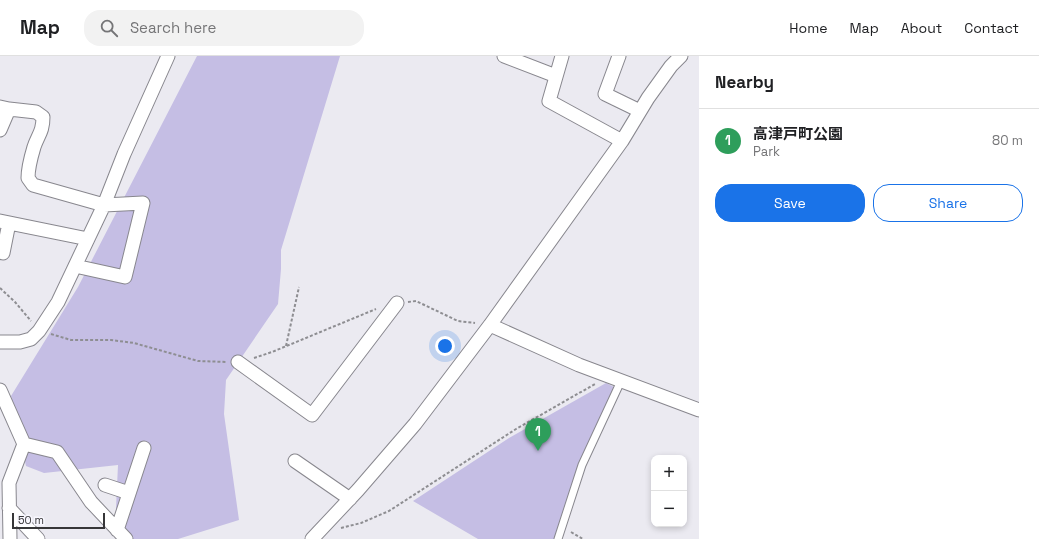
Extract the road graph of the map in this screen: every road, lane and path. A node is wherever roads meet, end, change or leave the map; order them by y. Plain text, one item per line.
1 (168, 56) edge
2 (504, 56) edge
3 (562, 56) edge
4 (618, 56) edge
5 (681, 56) edge
6 (556, 76) junction
7 (5, 108) edge
8 (640, 111) junction
9 (0, 130) edge
10 (622, 140) junction
11 (104, 205) junction
12 (4, 222) edge
13 (88, 239) junction
14 (3, 254) dead end
15 (75, 266) junction
16 (299, 287) dead end
17 (0, 288) edge
18 (397, 303) junction
19 (490, 325) junction
20 (38, 330) junction
21 (0, 342) edge
22 (286, 346) junction
23 (238, 362) junction
24 (608, 376) junction
25 (621, 381) junction
26 (0, 390) edge
27 (699, 410) edge
28 (24, 444) junction
29 (144, 448) dead end
30 (295, 461) dead end
31 (105, 485) dead end
32 (129, 493) junction
33 (350, 499) junction
34 (9, 508) junction
35 (340, 528) dead end
36 (122, 535) edge
37 (10, 539) edge
38 (38, 539) edge
39 (312, 539) edge
40 (558, 539) edge

1 - 11 street
2 - 6 street
3 - 6 street
4 - 8 street
5 - 8 street
6 - 10 street
7 - 9 street
7 - 11 street
8 - 10 street
10 - 19 street
11 - 13 street
11 - 15 street
12 - 13 street
12 - 14 street
13 - 15 street
15 - 20 street
16 - 22 path
17 - 20 path
18 - 19 path
18 - 22 path
18 - 23 street
19 - 24 street
19 - 33 street
20 - 21 street
20 - 23 path
22 - 23 path
24 - 25 street
24 - 35 path
25 - 27 street
25 - 40 lane
26 - 28 street
28 - 34 street
28 - 36 street
29 - 32 street
30 - 33 street
31 - 32 street
32 - 36 street
33 - 39 street
34 - 37 street
34 - 38 street

